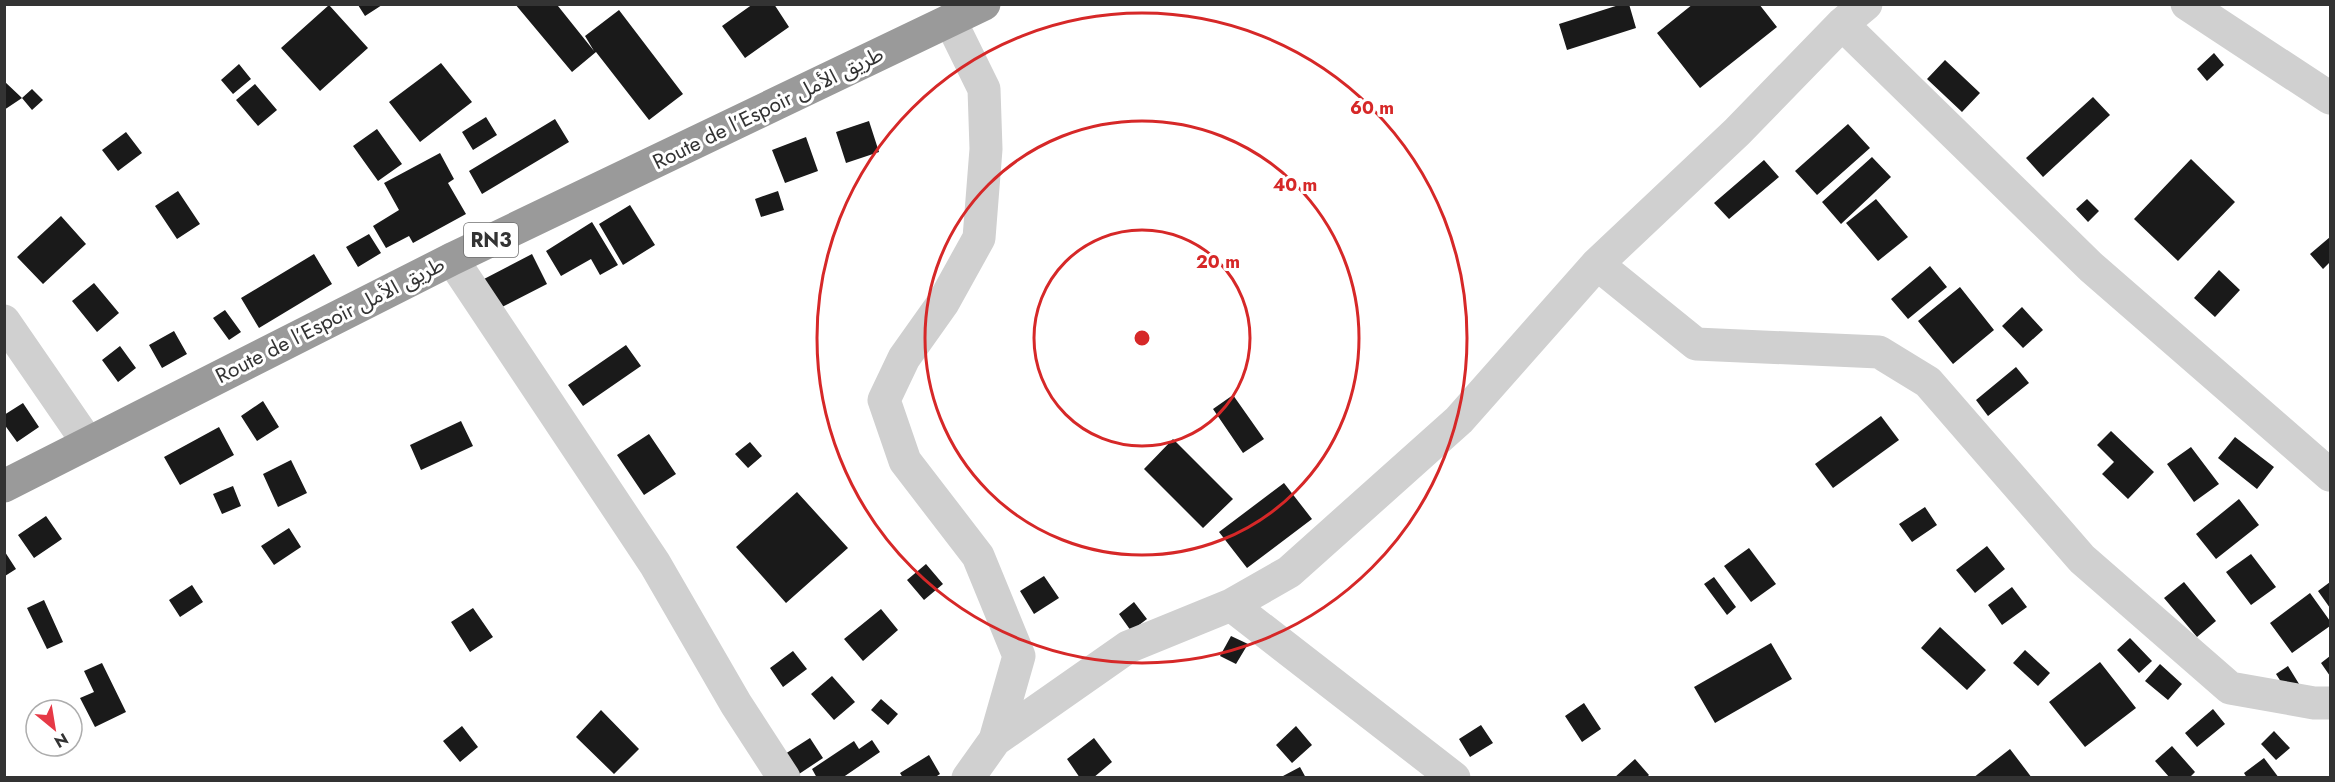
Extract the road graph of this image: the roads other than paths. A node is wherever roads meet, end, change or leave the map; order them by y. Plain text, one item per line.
1 (984, 4) edge
2 (2187, 4) edge
3 (1854, 14) edge
4 (950, 20) junction
5 (2331, 98) edge
6 (452, 259) junction
7 (1597, 264) junction
8 (4, 321) edge
9 (88, 444) junction
10 (2331, 475) edge
11 (4, 486) edge
12 (1231, 605) junction
13 (2331, 703) edge
14 (994, 740) junction
15 (784, 777) edge
16 (968, 777) edge
17 (1454, 777) edge

1 - 4 highway, Route de l’Espoir طريق الأمل / RN3
2 - 5 street
3 - 7 street
3 - 10 street
4 - 6 highway, Route de l’Espoir طريق الأمل / RN3
4 - 14 street
6 - 9 highway, Route de l’Espoir طريق الأمل / RN3
6 - 15 street
7 - 12 street
7 - 13 street
8 - 9 street
9 - 11 highway, Route de l’Espoir طريق الأمل / RN3
12 - 14 street
12 - 17 street
14 - 16 street

